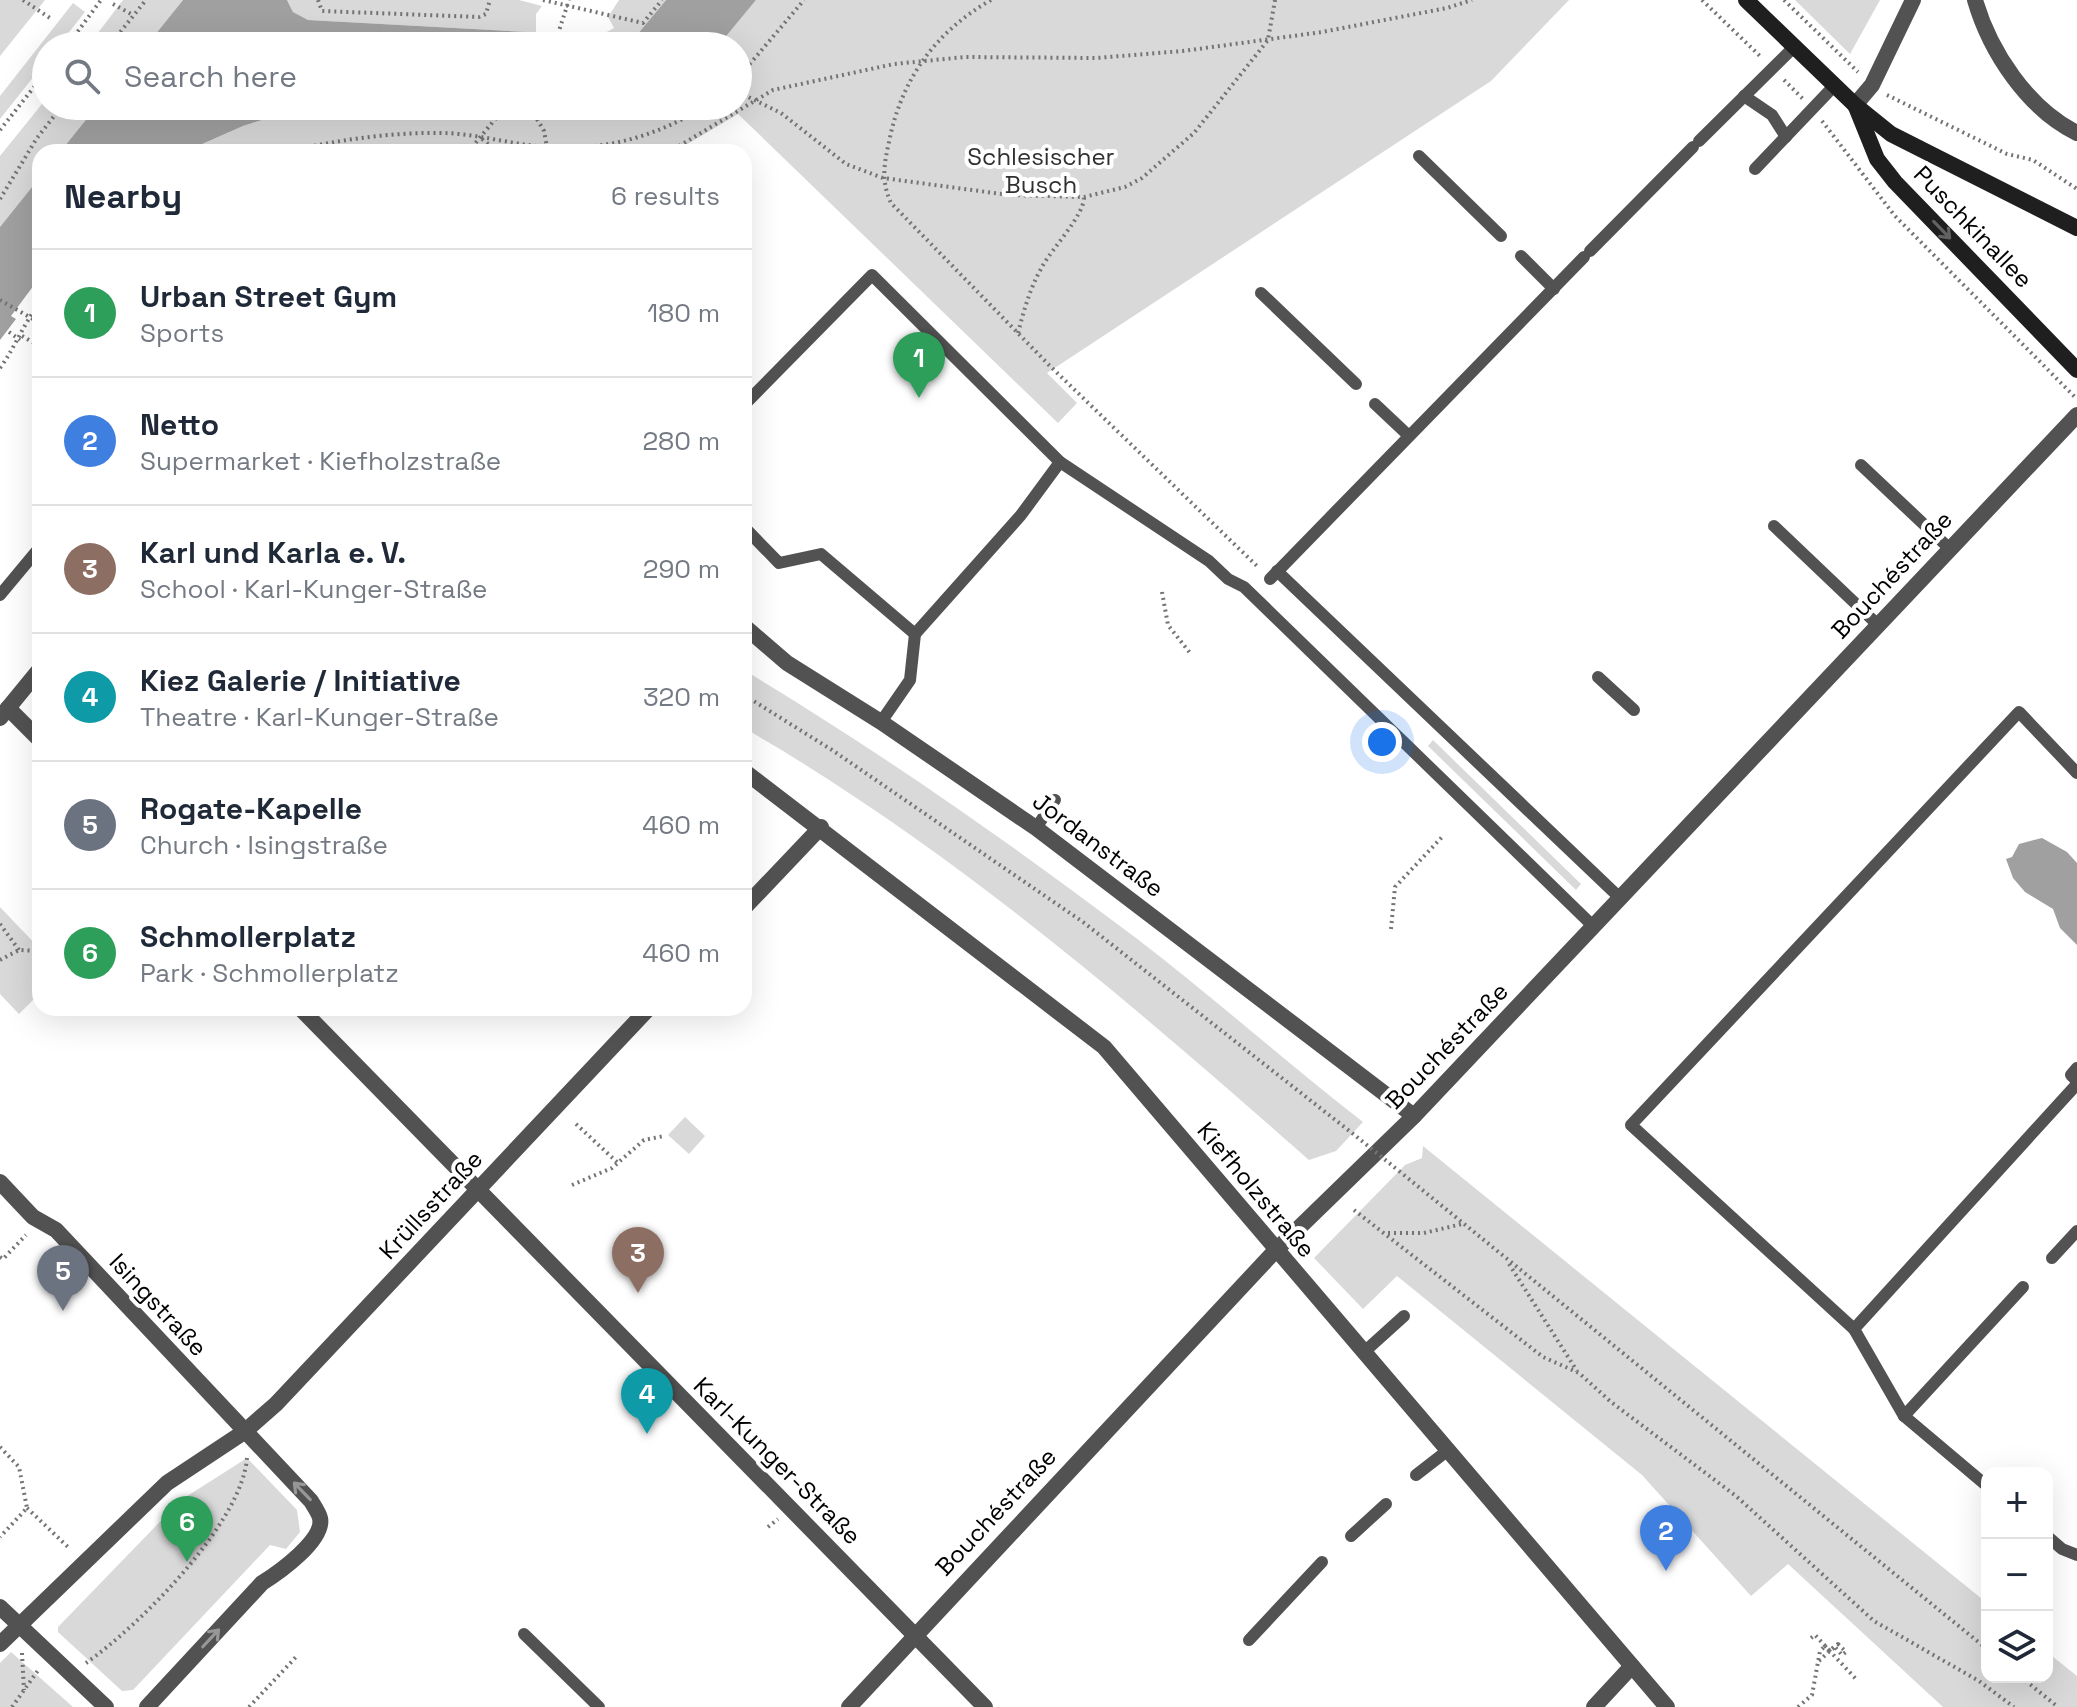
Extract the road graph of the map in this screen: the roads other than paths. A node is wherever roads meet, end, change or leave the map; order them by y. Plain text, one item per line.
1 (1746, 0) edge
2 (1913, 0) edge
3 (1975, 0) edge
4 (1794, 47) junction
5 (1835, 85) junction
6 (1744, 96) junction
7 (1855, 105) junction
8 (2077, 133) edge
9 (1786, 137) junction
10 (1419, 156) dead end
11 (1755, 169) dead end
12 (2077, 228) edge
13 (1501, 236) dead end
14 (1521, 256) dead end
15 (1554, 289) junction
16 (1261, 293) dead end
17 (2077, 370) edge
18 (1356, 384) dead end
19 (752, 397) edge
20 (1375, 404) dead end
21 (2077, 415) edge
22 (1409, 436) junction
23 (1060, 462) junction
24 (1861, 465) dead end
25 (1774, 526) dead end
26 (752, 535) edge
27 (1950, 549) junction
28 (32, 557) edge
29 (0, 595) edge
30 (1878, 625) junction
31 (752, 633) edge
32 (915, 634) junction
33 (1598, 677) dead end
34 (32, 679) edge
35 (1634, 710) dead end
36 (4, 713) edge
37 (881, 722) junction
38 (32, 734) edge
39 (2077, 773) edge
40 (752, 777) edge
41 (1055, 800) dead end
42 (821, 827) junction
43 (1036, 828) junction
44 (1620, 898) junction
45 (752, 900) edge
46 (1593, 926) junction
47 (308, 1016) edge
48 (641, 1016) edge
49 (2077, 1068) edge
50 (2077, 1082) edge
51 (1414, 1116) junction
52 (0, 1182) edge
53 (476, 1190) junction
54 (2077, 1231) edge
55 (1275, 1251) junction
56 (2052, 1258) dead end
57 (2023, 1287) dead end
58 (1404, 1316) dead end
59 (1854, 1329) junction
60 (1363, 1353) junction
61 (1904, 1416) junction
62 (244, 1432) junction
63 (1447, 1451) junction
64 (1416, 1475) dead end
65 (1981, 1481) edge
66 (1386, 1504) dead end
67 (1351, 1536) dead end
68 (2050, 1539) edge
69 (2077, 1555) edge
70 (1322, 1562) dead end
71 (0, 1607) edge
72 (20, 1625) junction
73 (524, 1634) dead end
74 (915, 1634) junction
75 (1249, 1640) dead end
76 (0, 1644) edge
77 (1632, 1666) junction
78 (106, 1707) edge
79 (147, 1707) edge
80 (599, 1707) edge
81 (849, 1707) edge
82 (985, 1707) edge
83 (1594, 1707) edge
84 (1667, 1707) edge

1 - 4 main road, Puschkinallee
2 - 7 street
3 - 8 street
4 - 5 main road, Puschkinallee
4 - 6 lane
5 - 7 main road, Puschkinallee
5 - 9 lane
6 - 9 lane
6 - 15 lane
7 - 12 main road, Puschkinallee
7 -> 17 main road, Puschkinallee
9 - 11 lane
10 - 13 lane
14 - 15 lane
15 - 22 lane
16 - 18 lane
19 - 23 lane
20 - 22 lane
21 - 27 street, Bouchéstraße
22 - 44 lane
23 - 32 lane
23 - 46 lane
24 - 27 lane
25 - 30 lane
26 - 32 lane
27 - 30 street, Bouchéstraße
28 - 29 lane
30 - 44 street, Bouchéstraße
31 - 37 street, Jordanstraße
32 - 37 lane
33 - 35 lane
34 - 36 street
36 - 38 street
37 - 43 street, Jordanstraße
39 - 59 lane
40 - 42 street, Kiefholzstraße
41 - 43 lane
42 - 45 street
42 - 55 street, Kiefholzstraße
43 - 51 street, Jordanstraße
44 - 46 street, Bouchéstraße
46 - 51 street, Bouchéstraße
47 - 53 street, Karl-Kunger-Straße
48 - 53 street, Krüllsstraße
49 - 50 lane
50 - 59 lane
51 - 55 street, Bouchéstraße
52 - 62 street, Isingstraße
53 - 62 street, Krüllsstraße
53 - 74 street, Karl-Kunger-Straße
54 - 56 lane
55 - 60 street, Kiefholzstraße
55 - 74 street, Bouchéstraße
57 - 61 lane
58 - 60 lane
59 - 61 lane
60 - 63 street, Kiefholzstraße
61 - 65 lane
62 - 72 street, Krüllsstraße
79 -> 62 street, Isingstraße
63 - 64 lane
63 - 77 street, Kiefholzstraße
66 - 67 lane
68 - 69 lane
70 - 75 lane
71 - 72 street
72 - 76 street, Krüllsstraße
72 - 78 street
73 - 80 lane
74 - 81 street, Bouchéstraße
74 - 82 street, Karl-Kunger-Straße
77 - 83 street
77 - 84 street, Kiefholzstraße

